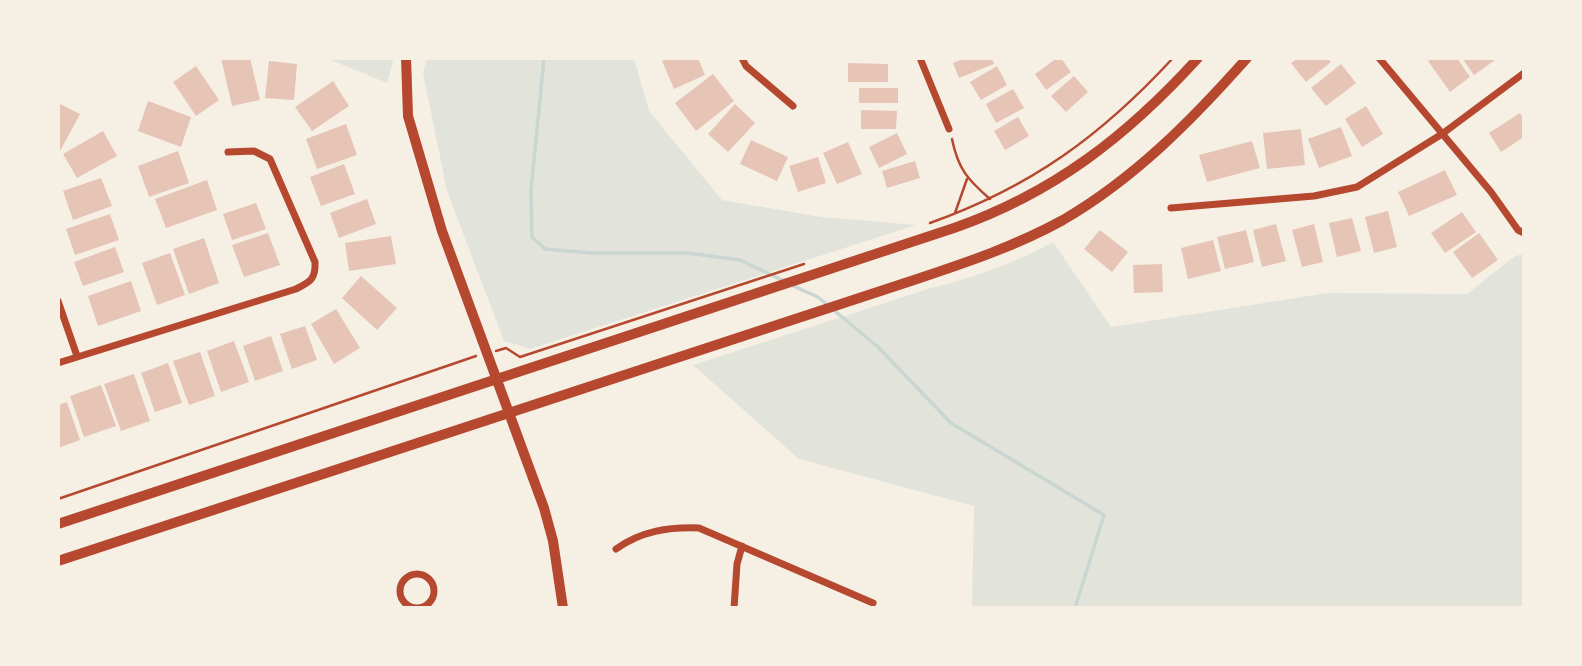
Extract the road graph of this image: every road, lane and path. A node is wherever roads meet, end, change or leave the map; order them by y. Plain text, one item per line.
1 (407, 58) edge
2 (741, 58) edge
3 (920, 58) edge
4 (1173, 58) edge
5 (1198, 58) edge
6 (1247, 58) edge
7 (1379, 58) edge
8 (1524, 73) edge
9 (793, 106) dead end
10 (950, 129) joint
11 (1442, 134) junction
12 (228, 152) dead end
13 (967, 179) junction
14 (990, 199) junction
15 (1171, 208) dead end
16 (955, 214) junction
17 (922, 226) dead end
18 (1524, 233) edge
19 (807, 263) dead end
20 (58, 301) edge
21 (506, 348) dead end
22 (478, 355) dead end
23 (77, 356) junction
24 (58, 363) edge
25 (497, 379) junction
26 (509, 412) junction
27 (58, 499) edge
28 (58, 524) edge
29 (741, 545) junction
30 (616, 549) dead end
31 (58, 561) edge
32 (873, 603) dead end
33 (418, 608) edge
34 (563, 608) edge
35 (734, 608) edge

1 - 25 main road
2 - 9 street
3 - 10 street
4 - 14 path
5 - 25 main road
6 - 26 main road
7 - 11 street
8 - 11 street
10 - 13 path
11 - 15 street
11 - 18 street
12 - 23 street
13 - 14 path
13 - 16 path
14 - 16 path
16 - 17 path
19 - 21 path
20 - 23 street
22 - 27 path
23 - 24 street
25 - 26 main road
25 - 28 main road
26 - 31 main road
26 - 34 main road
29 - 30 street
29 - 32 street
29 - 35 street
33 - 33 street

